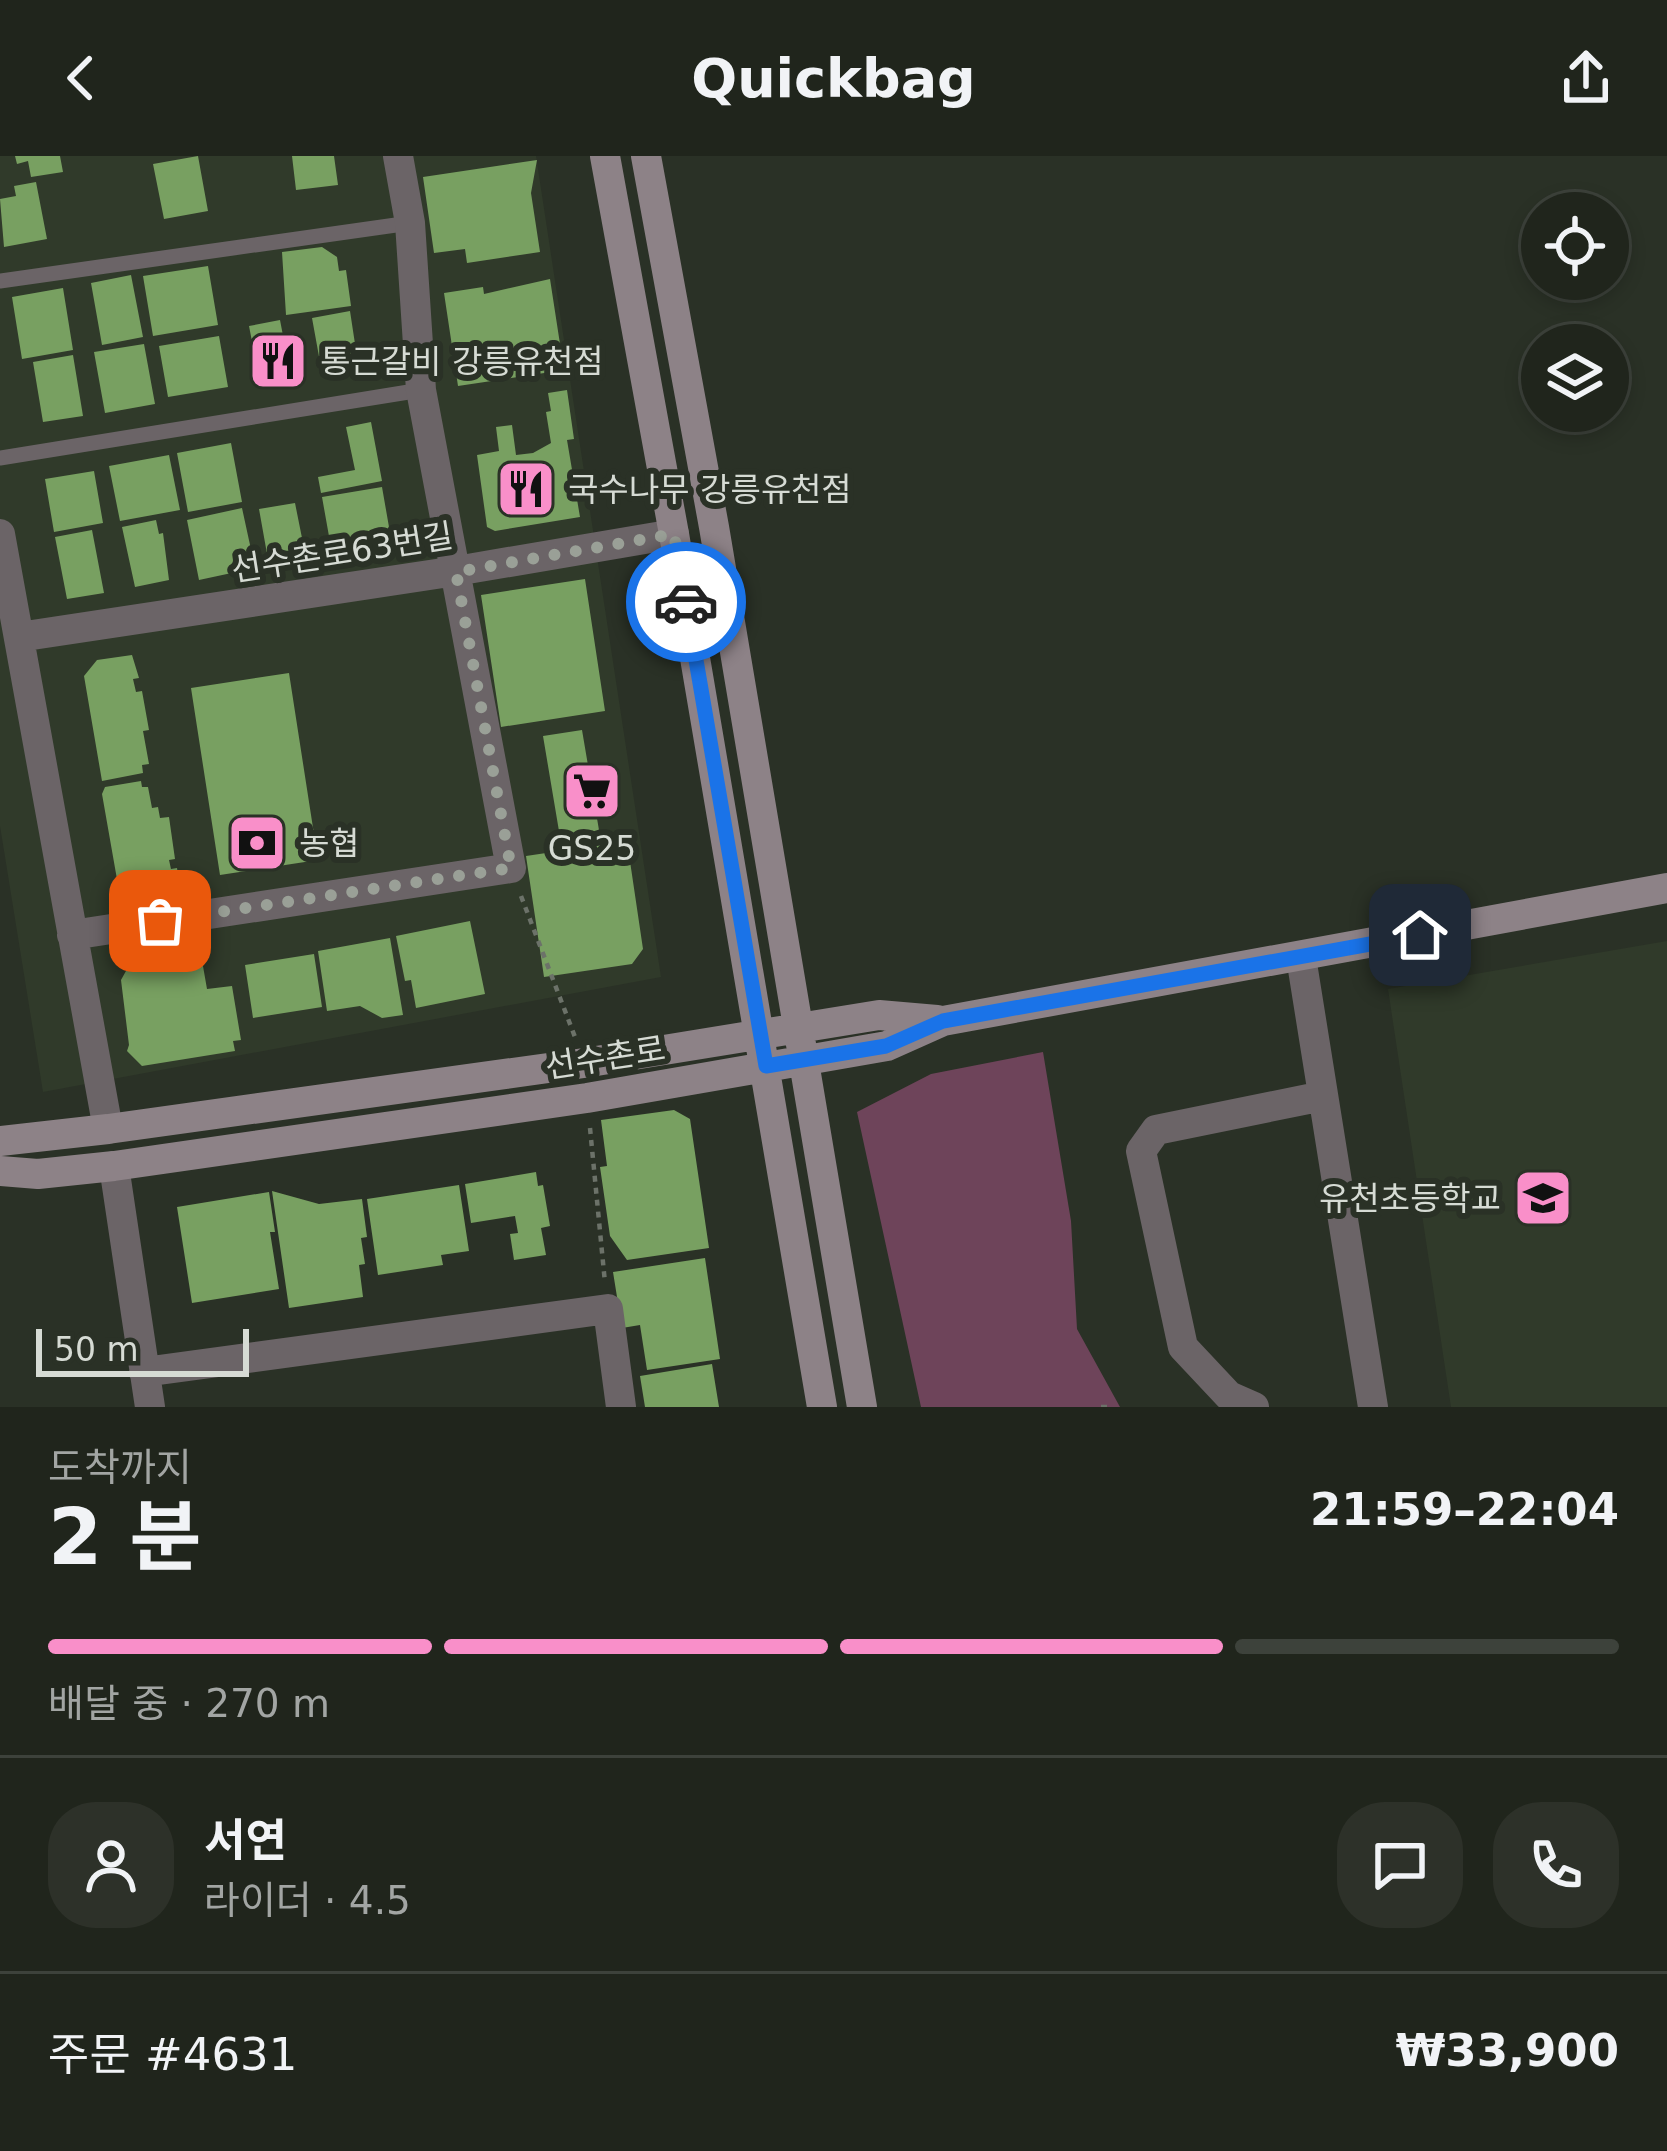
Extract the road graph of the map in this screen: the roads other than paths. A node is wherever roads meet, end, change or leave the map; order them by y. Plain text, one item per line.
1 (398, 156) edge
2 (605, 156) edge
3 (646, 156) edge
4 (410, 223) junction
5 (0, 281) edge
6 (421, 390) junction
7 (0, 458) edge
8 (714, 527) junction
9 (0, 534) edge
10 (674, 534) junction
11 (456, 572) junction
12 (19, 638) junction
13 (1667, 887) edge
14 (73, 934) junction
15 (1301, 957) junction
16 (943, 1021) junction
17 (798, 1027) junction
18 (761, 1034) junction
19 (803, 1060) junction
20 (766, 1066) junction
21 (1323, 1096) junction
22 (108, 1130) junction
23 (0, 1141) edge
24 (115, 1166) junction
25 (0, 1171) edge
26 (144, 1372) junction
27 (150, 1407) edge
28 (621, 1407) edge
29 (822, 1407) edge
30 (862, 1407) edge
31 (1255, 1407) edge
32 (1372, 1407) edge

1 - 4 street
2 - 10 street
3 - 8 street
4 - 5 lane
4 - 6 street
6 - 7 lane
6 - 11 street
8 - 10 street
8 - 17 street
9 - 12 street
10 - 11 street, 선수촌로63번길
10 - 18 street
11 - 12 street, 선수촌로63번길
11 - 14 street
12 - 14 street
13 - 15 street
14 - 22 street
15 - 16 street
15 - 21 street
16 - 17 street, 선수촌로
16 - 19 street
17 - 18 street, 선수촌로
17 - 19 street
18 - 20 street
18 - 22 street, 선수촌로
19 - 20 street, 선수촌로
19 - 30 street
20 - 24 street, 선수촌로
20 - 29 street
21 - 31 street
21 - 32 street
22 - 23 street, 선수촌로
22 - 24 street
24 - 25 street, 선수촌로
24 - 26 street
26 - 27 street
26 - 28 street

